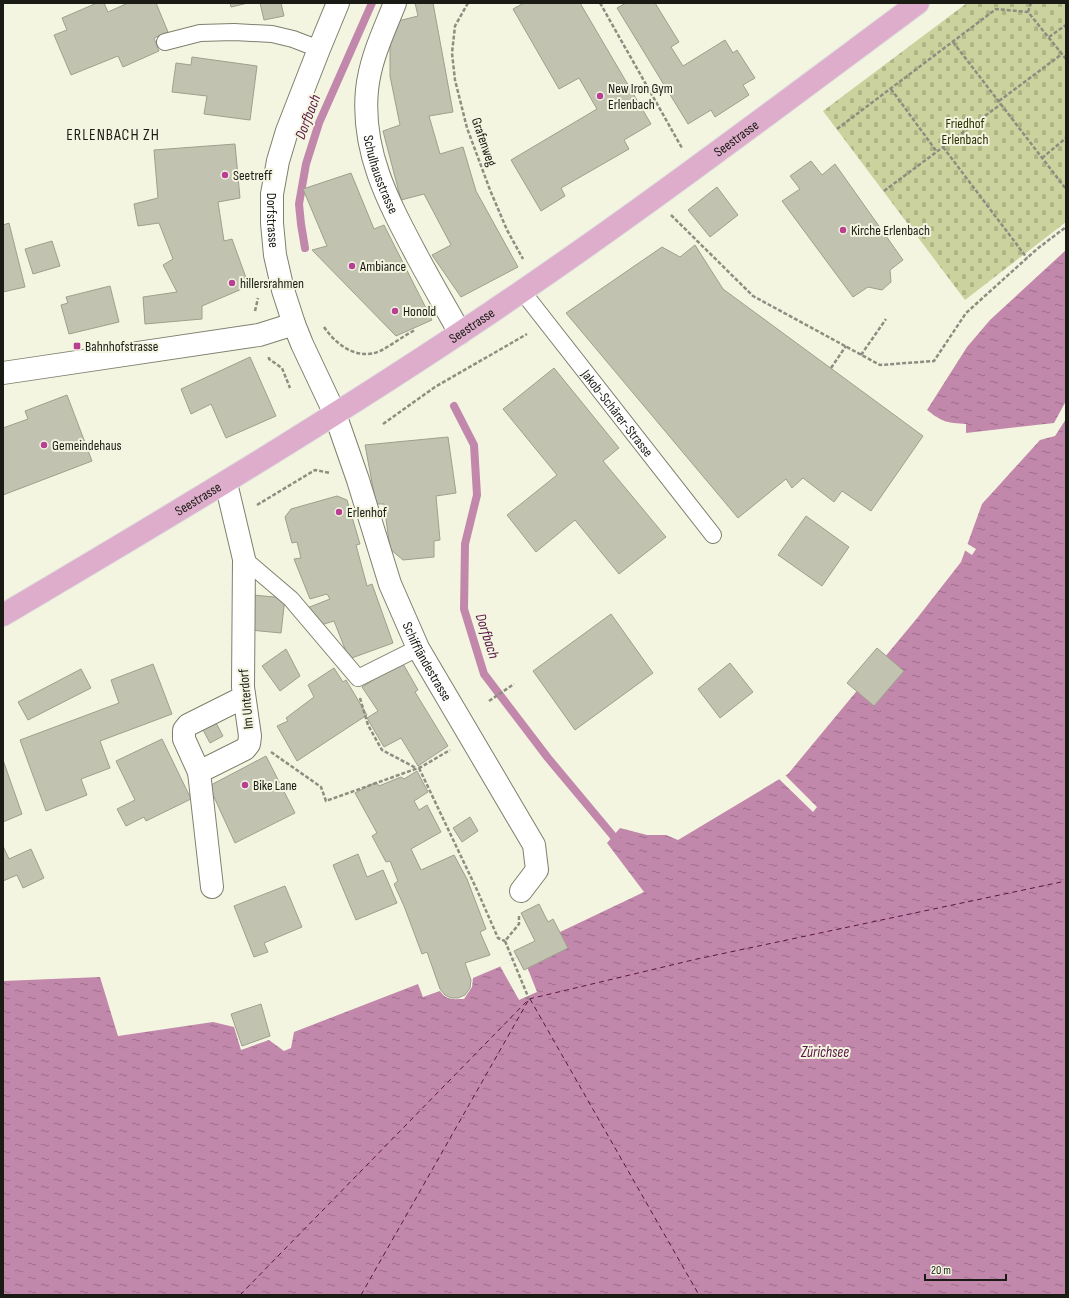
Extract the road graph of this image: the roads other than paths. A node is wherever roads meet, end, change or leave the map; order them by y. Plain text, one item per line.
1 (338, 3) edge
2 (395, 3) edge
3 (918, 3) edge
4 (165, 42) dead end
5 (319, 49) junction
6 (530, 285) junction
7 (294, 324) junction
8 (460, 333) junction
9 (3, 373) edge
10 (335, 414) junction
11 (226, 483) junction
12 (713, 535) dead end
13 (244, 559) junction
14 (3, 615) edge
15 (418, 648) junction
16 (244, 698) junction
17 (199, 772) junction
18 (212, 887) dead end
19 (521, 892) road end

1 - 5 street, Dorfstrasse
2 - 8 street, Schulhausstrasse
3 - 6 main road, Seestrasse
4 - 5 lane
5 - 7 street, Dorfstrasse
6 - 8 main road, Seestrasse
6 - 12 lane, Jakob-Schärer-Strasse
7 - 9 street
7 - 10 street, Dorfstrasse
8 - 10 main road, Seestrasse
10 - 11 main road, Seestrasse
10 - 15 street, Schiffländestrasse
11 - 13 street, Im Unterdorf
11 - 14 main road, Seestrasse
13 - 15 lane
13 - 16 street, Im Unterdorf
15 - 19 street, Schiffländestrasse
16 - 17 street, Im Unterdorf
16 - 17 street
17 - 18 street

